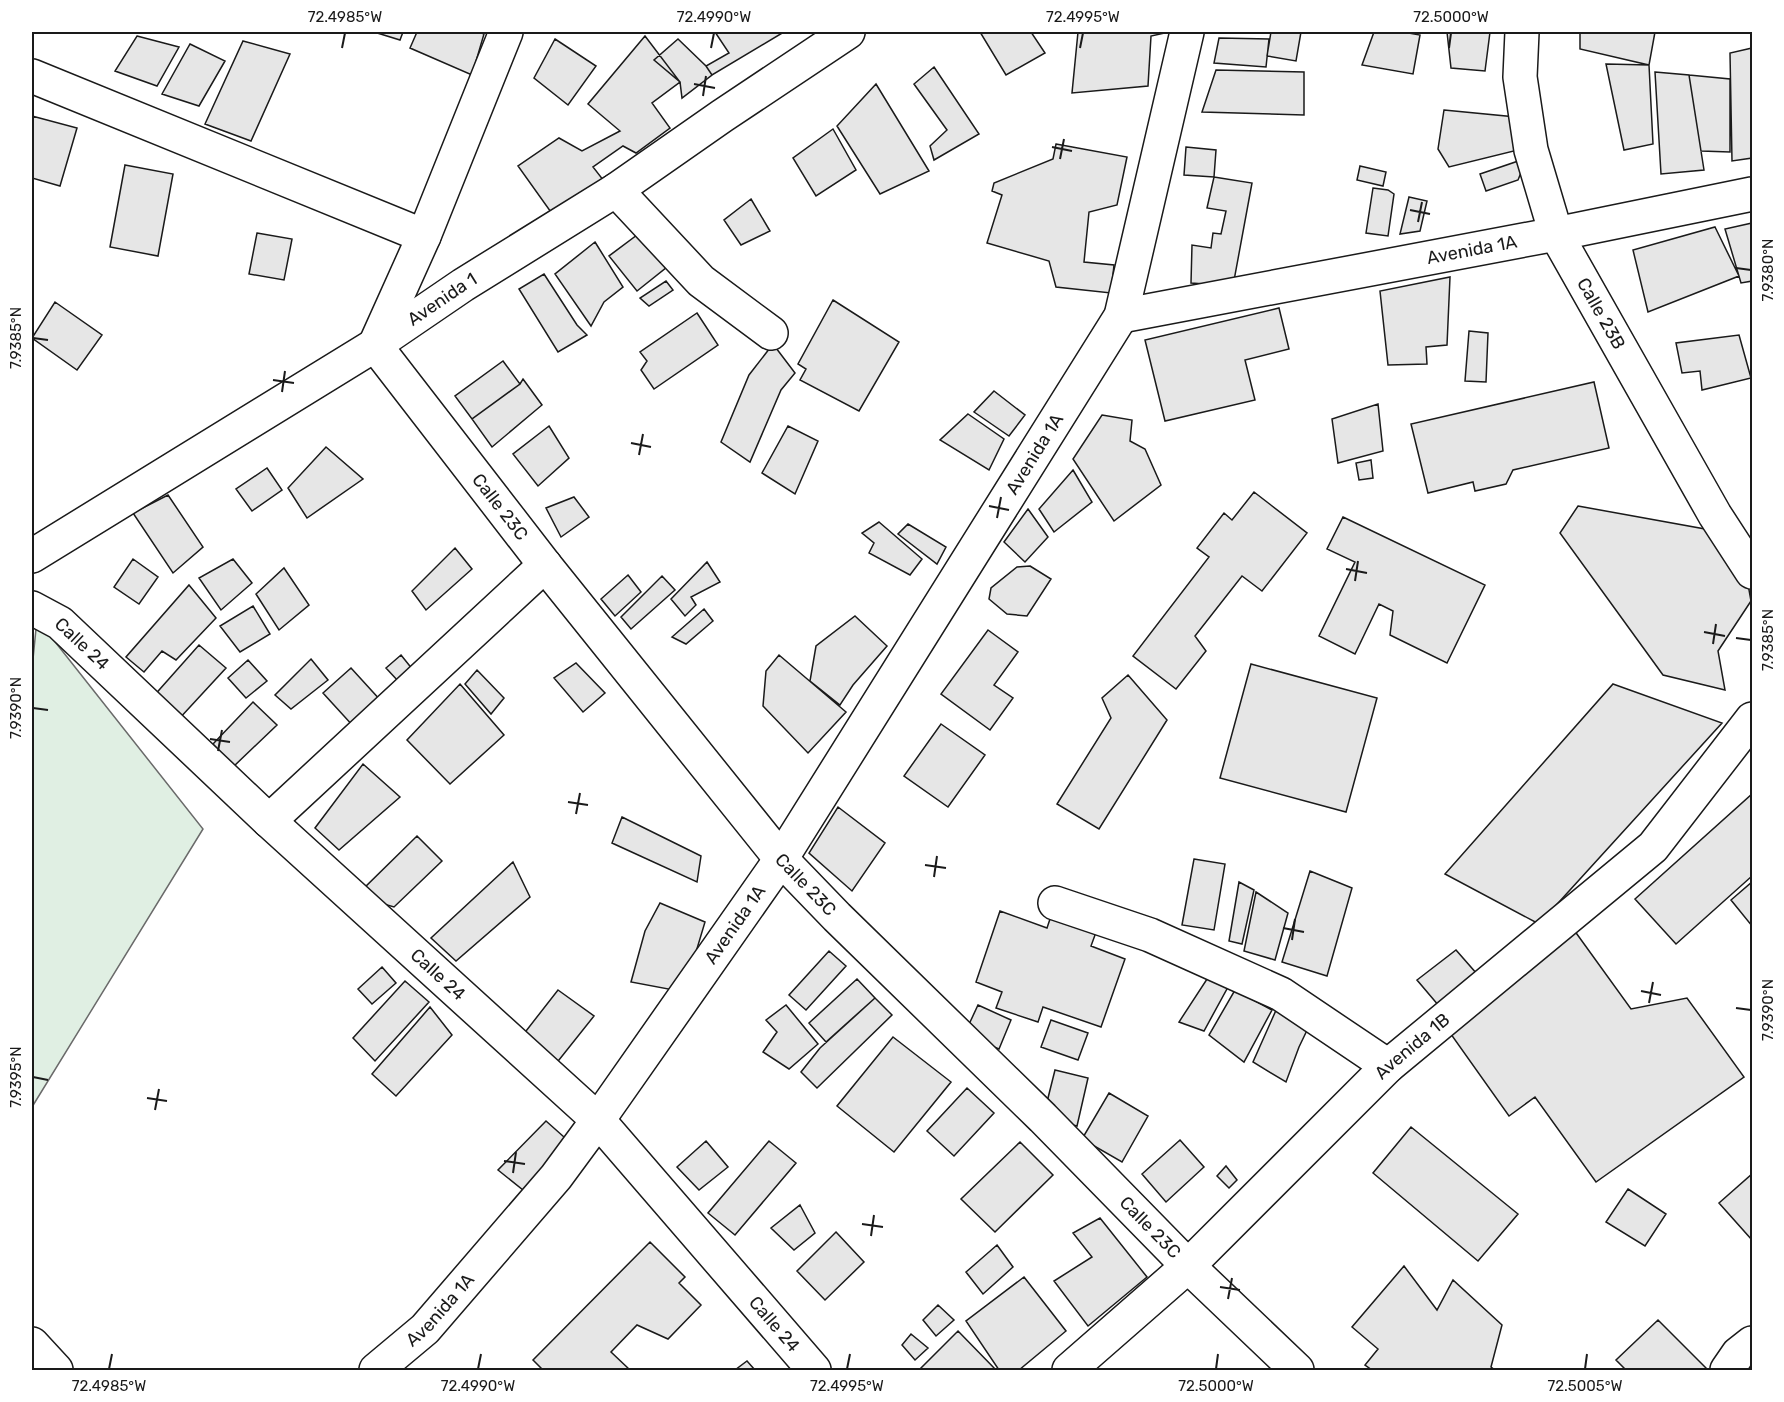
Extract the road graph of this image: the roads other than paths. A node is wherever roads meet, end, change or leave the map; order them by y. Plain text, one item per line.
1 (506, 32) edge
2 (848, 32) edge
3 (1187, 32) edge
4 (1522, 32) edge
5 (32, 76) edge
6 (616, 190) junction
7 (1752, 194) edge
8 (1556, 234) junction
9 (424, 236) junction
10 (1121, 316) junction
11 (771, 333) dead end
12 (375, 345) junction
13 (32, 556) edge
14 (545, 565) junction
15 (1752, 572) edge
16 (32, 608) edge
17 (1752, 719) edge
18 (269, 821) junction
19 (781, 859) junction
20 (1055, 903) dead end
21 (1388, 1066) junction
22 (598, 1120) junction
23 (1188, 1266) junction
24 (1752, 1343) edge
25 (32, 1344) edge
26 (56, 1371) edge
27 (376, 1371) edge
28 (814, 1371) edge
29 (1069, 1371) edge
30 (1297, 1371) edge
31 (1727, 1371) edge

1 - 9 street
2 - 6 street, Avenida 1
3 - 10 street, Avenida 1A
4 - 8 street, Calle 23B
5 - 9 street
6 - 11 street
6 - 12 street, Avenida 1
7 - 8 street, Avenida 1A
8 - 10 street, Avenida 1A
8 - 15 street, Calle 23B
9 - 12 street
10 - 19 street, Avenida 1A
12 - 13 street, Avenida 1
12 - 14 street, Calle 23C
14 - 18 street
14 - 19 street, Calle 23C
16 - 18 street, Calle 24
17 - 21 street, Avenida 1B
18 - 22 street, Calle 24
19 - 22 street, Avenida 1A
19 - 23 street, Calle 23C
20 - 21 street
21 - 23 street, Avenida 1B
22 - 27 street, Avenida 1A
22 - 28 street, Calle 24
23 - 29 street, Avenida 1B
23 - 30 street, Calle 23C
24 - 31 street
25 - 26 street

